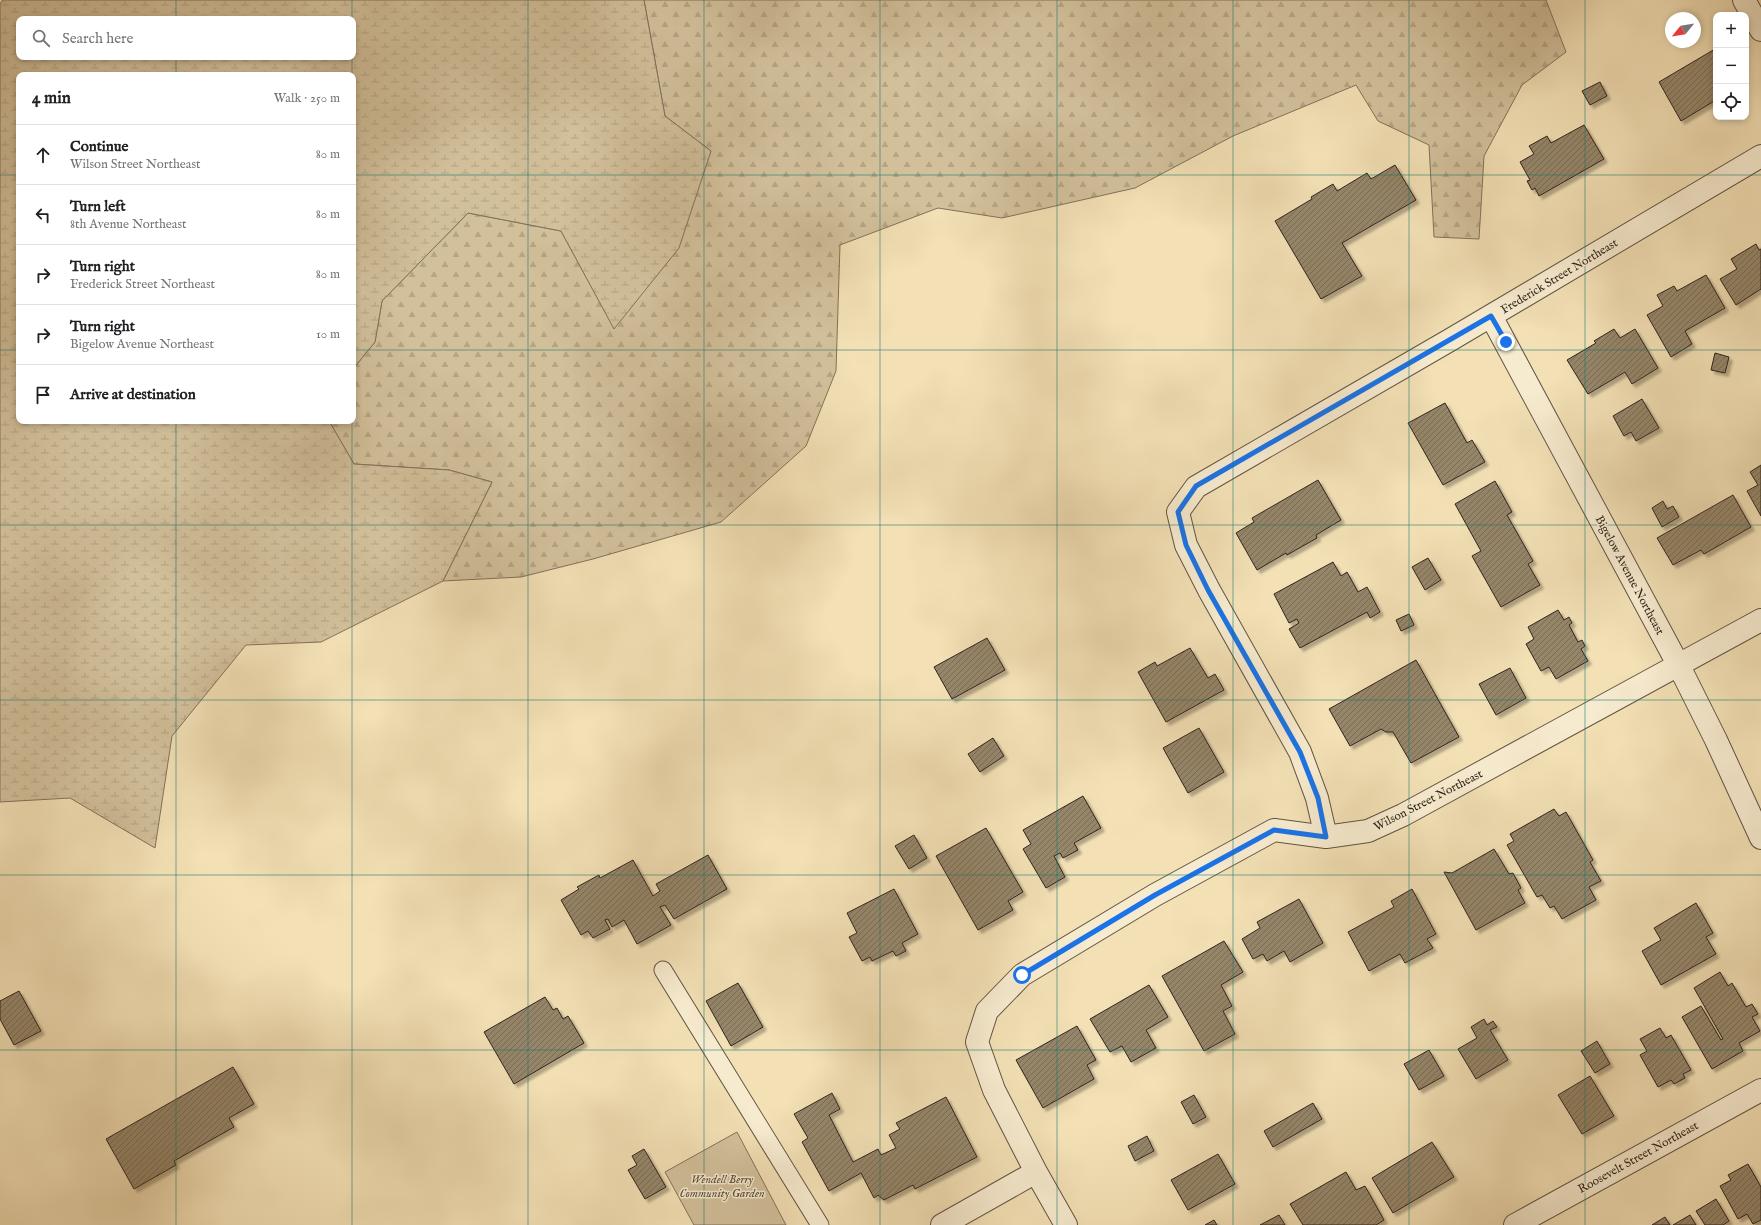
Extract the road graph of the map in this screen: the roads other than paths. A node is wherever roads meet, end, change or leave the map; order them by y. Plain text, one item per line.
1 (1744, 0) edge
2 (1761, 30) edge
3 (1761, 156) edge
4 (1491, 316) junction
5 (1761, 620) edge
6 (1679, 666) junction
7 (1326, 837) junction
8 (1761, 838) edge
9 (663, 970) dead end
10 (1761, 1090) edge
11 (1036, 1172) junction
12 (820, 1225) edge
13 (942, 1225) edge
14 (1066, 1225) edge
15 (1515, 1225) edge

1 - 2 street
3 - 4 street, Frederick Street Northeast
4 - 6 street, Bigelow Avenue Northeast
4 - 7 street, Frederick Street Northeast
5 - 6 street, Wilson Street Northeast
6 - 7 street, Wilson Street Northeast
6 - 8 street, Bigelow Avenue Northeast
7 - 11 street, Wilson Street Northeast
9 - 12 lane
10 - 15 street, Roosevelt Street Northeast
11 - 13 street
11 - 14 street, Wilson Street Northeast

